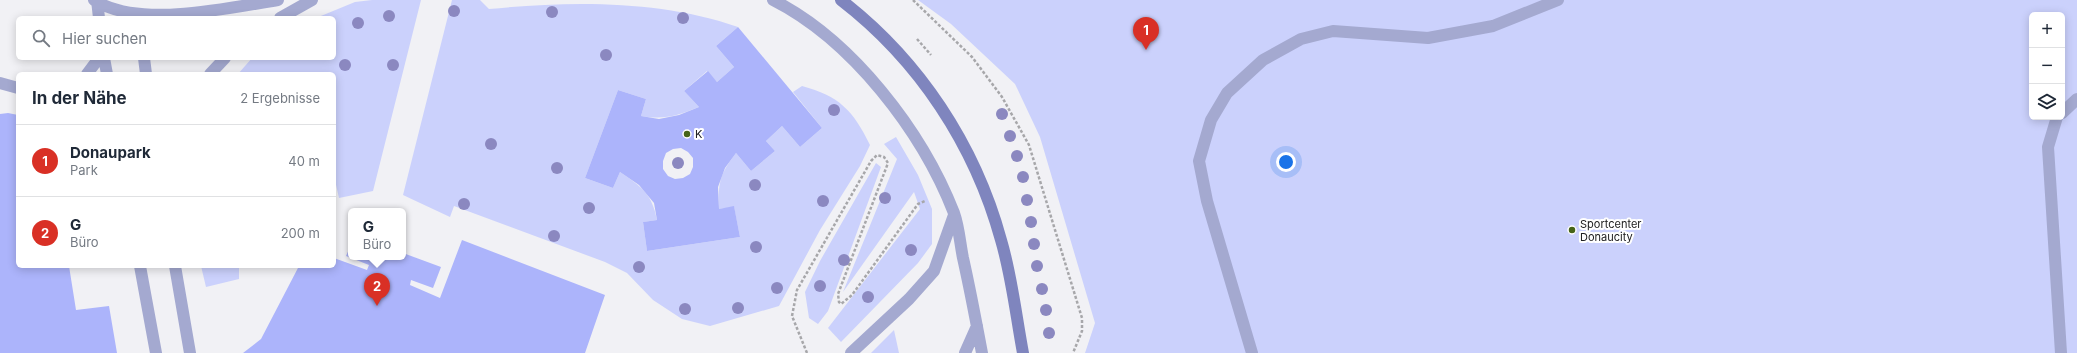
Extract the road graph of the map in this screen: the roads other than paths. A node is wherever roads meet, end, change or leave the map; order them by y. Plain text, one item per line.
1 (278, 0) edge
2 (312, 0) edge
3 (773, 0) edge
4 (841, 0) edge
5 (1558, 0) edge
6 (96, 1) edge
7 (212, 14) edge
8 (99, 16) edge
9 (146, 16) edge
10 (284, 16) edge
11 (98, 60) edge
12 (104, 60) edge
13 (144, 60) edge
14 (223, 60) edge
15 (88, 72) edge
16 (106, 72) edge
17 (146, 72) edge
18 (212, 72) edge
19 (0, 82) edge
20 (16, 87) edge
21 (2077, 99) edge
22 (2065, 110) edge
23 (2056, 120) edge
24 (954, 214) junction
25 (140, 268) edge
26 (175, 268) edge
27 (977, 326) junction
28 (156, 353) edge
29 (190, 353) edge
30 (851, 353) edge
31 (965, 353) edge
32 (982, 353) edge
33 (1023, 353) edge
34 (1252, 353) edge
35 (2061, 353) edge

1 - 7 lane
2 - 10 lane
3 - 24 lane
4 - 33 main road
5 - 34 lane
6 - 8 lane
6 - 9 lane
7 - 9 lane
11 - 15 lane
12 - 16 lane
13 - 17 lane
14 - 18 lane
19 - 20 lane
21 - 22 lane
23 - 35 lane
24 - 27 lane
24 - 30 lane
25 - 28 lane
26 - 29 lane
27 - 31 lane
27 - 32 lane

